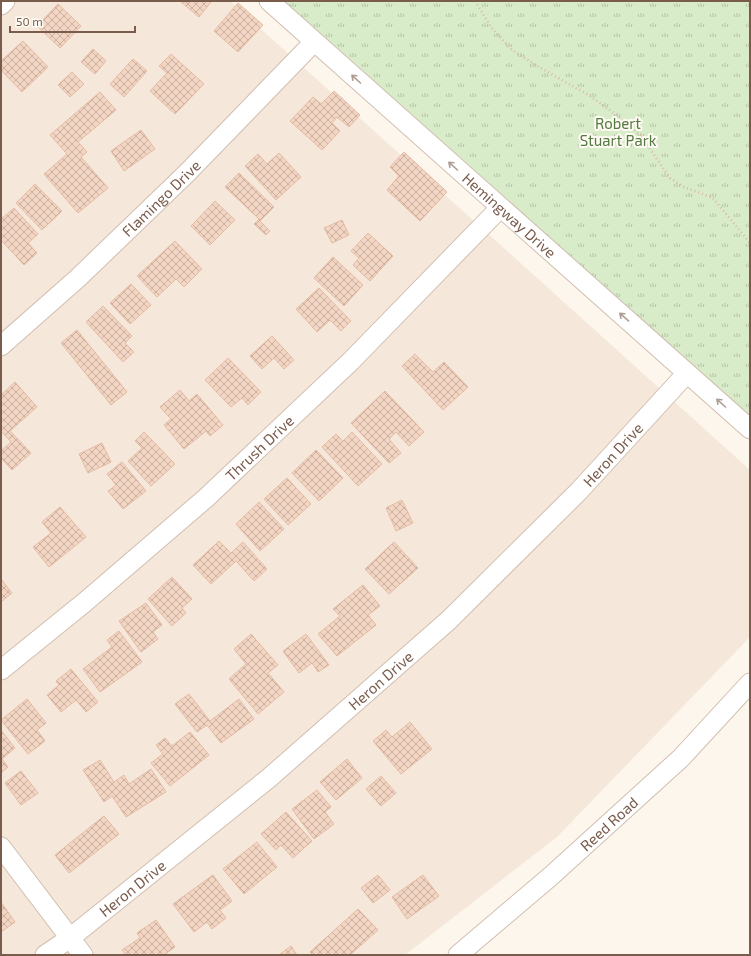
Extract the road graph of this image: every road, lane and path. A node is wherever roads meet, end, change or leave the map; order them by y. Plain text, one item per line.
1 (5, 1) edge
2 (269, 1) edge
3 (475, 1) edge
4 (1, 5) edge
5 (314, 42) junction
6 (500, 208) junction
7 (750, 243) edge
8 (1, 346) edge
9 (687, 373) junction
10 (750, 429) edge
11 (1, 670) edge
12 (750, 684) edge
13 (1, 847) edge
14 (70, 938) junction
15 (45, 955) edge
16 (83, 955) edge
17 (458, 955) edge

1 - 4 street
2 - 5 street, Hemingway Drive
3 - 7 path
6 -> 5 street, Hemingway Drive
5 - 8 street, Flamingo Drive
9 -> 6 street, Hemingway Drive
6 - 11 street, Thrush Drive
10 -> 9 street, Hemingway Drive
9 - 14 street, Heron Drive
12 - 17 street, Reed Road
13 - 14 street
14 - 15 street, Heron Drive
14 - 16 street

